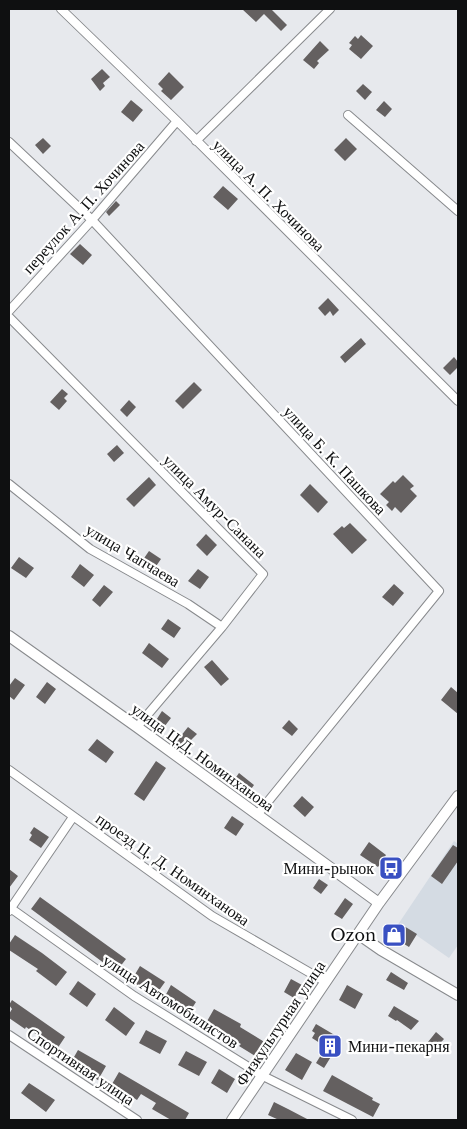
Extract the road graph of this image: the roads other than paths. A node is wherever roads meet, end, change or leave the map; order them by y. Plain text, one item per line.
1 (61, 9) edge
2 (330, 9) edge
3 (348, 114) dead end
4 (177, 121) junction
5 (196, 141) junction
6 (9, 142) edge
7 (458, 211) edge
8 (92, 220) junction
9 (9, 311) edge
10 (9, 317) edge
11 (458, 401) edge
12 (9, 484) edge
13 (222, 627) junction
14 (9, 636) edge
15 (136, 727) junction
16 (9, 770) edge
17 (458, 796) edge
18 (257, 816) junction
19 (74, 817) junction
20 (379, 903) junction
21 (9, 909) edge
22 (358, 934) junction
23 (326, 982) junction
24 (458, 995) edge
25 (9, 1035) edge
26 (263, 1076) junction
27 (137, 1120) edge
28 (232, 1120) edge
29 (352, 1120) edge

1 - 4 street, улица А. П. Хочинова
2 - 5 street
3 - 7 street
4 - 5 street, улица А. П. Хочинова
4 - 8 street, переулок А. П. Хочинова
5 - 11 street, улица А. П. Хочинова
6 - 8 street, улица Б. К. Пашкова
8 - 9 street, переулок А. П. Хочинова
8 - 18 street, улица Б. К. Пашкова
10 - 13 street, улица Амур-Санана
12 - 13 street, улица Чапчаева
13 - 15 street, улица Амур-Санана
14 - 15 street, улица Ц.Д. Номинханова
15 - 18 street, улица Ц.Д. Номинханова
16 - 19 street, проезд Ц. Д. Номинханова
17 - 20 street, Физкультурная улица
18 - 20 street, улица Ц.Д. Номинханова
19 - 21 street
19 - 23 street, проезд Ц. Д. Номинханова
20 - 22 street, Физкультурная улица
21 - 26 street, улица Автомобилистов
22 - 23 street, Физкультурная улица
22 - 24 street
23 - 26 street, Физкультурная улица
25 - 27 street, Спортивная улица
26 - 28 street, Физкультурная улица
26 - 29 street, улица Автомобилистов

